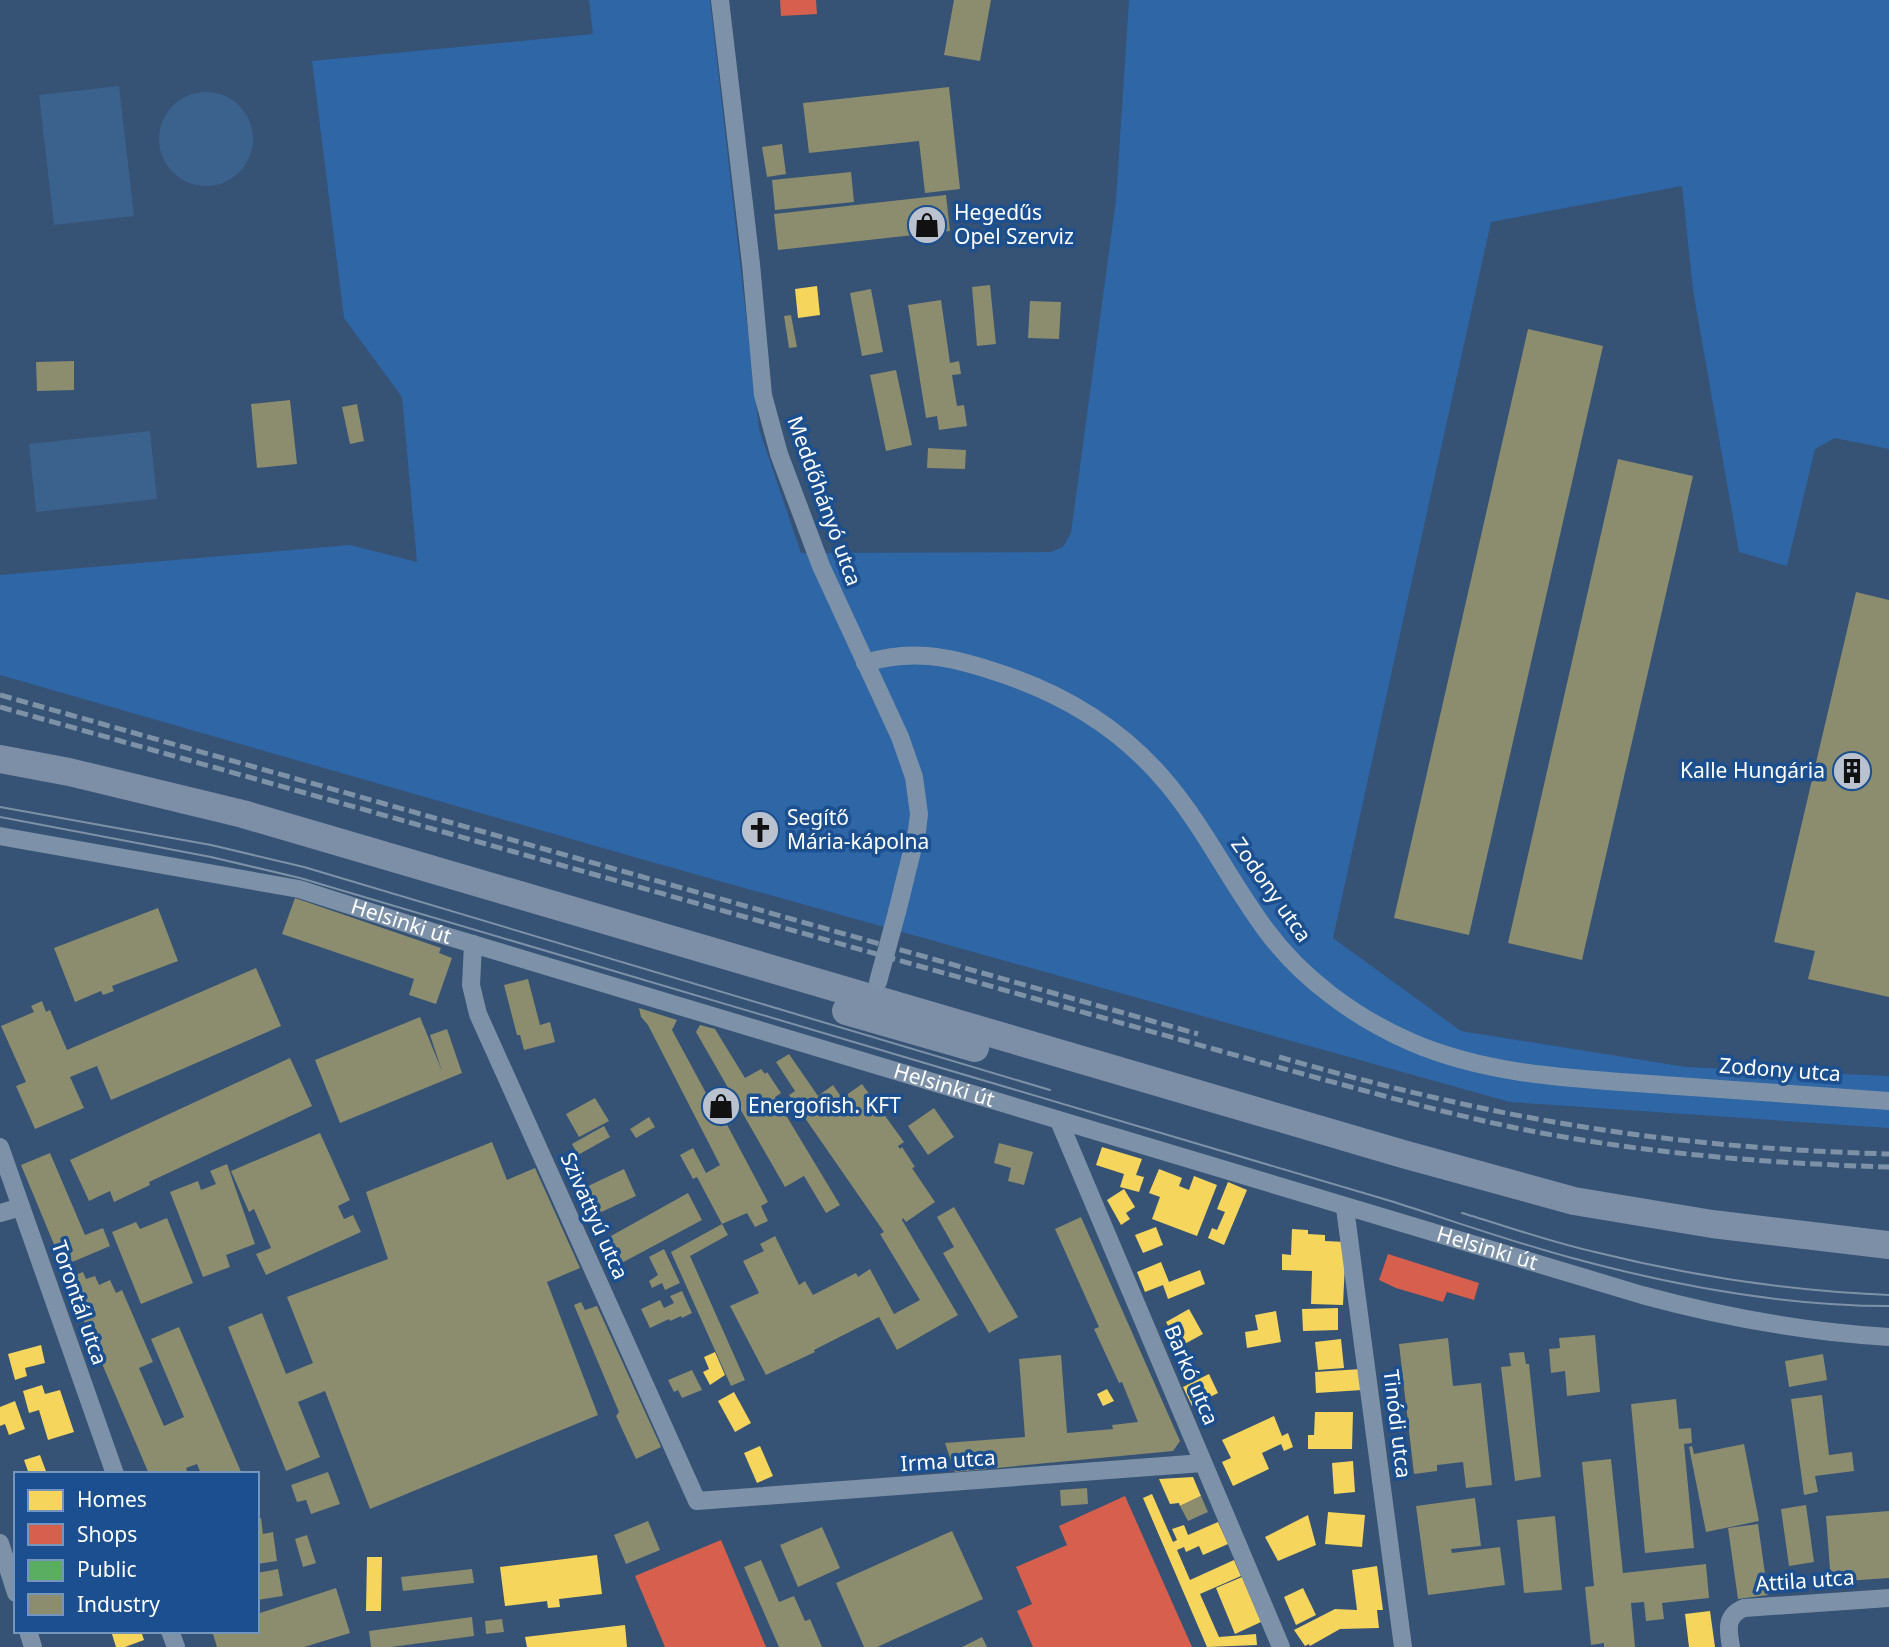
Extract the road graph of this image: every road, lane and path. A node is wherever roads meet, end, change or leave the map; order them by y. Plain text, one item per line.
1 (720, 0) edge
2 (865, 663) junction
3 (0, 759) edge
4 (0, 779) edge
5 (0, 836) edge
6 (473, 944) junction
7 (873, 1004) junction
8 (1889, 1101) edge
9 (1059, 1121) junction
10 (0, 1147) edge
11 (21, 1207) junction
12 (1345, 1208) junction
13 (0, 1213) edge
14 (1889, 1245) edge
15 (1889, 1261) edge
16 (1889, 1337) edge
17 (1203, 1463) junction
18 (114, 1472) edge
19 (696, 1502) joint
20 (0, 1543) edge
21 (14, 1587) edge
22 (1889, 1598) edge
23 (1281, 1647) edge
24 (1403, 1647) edge
25 (1731, 1647) edge

1 - 2 street, Meddőhányó utca
2 - 7 street, Meddőhányó utca, bridge
2 - 8 street, Zodony utca
3 - 7 main road, Helsinki út
4 - 7 main road, Helsinki út
5 - 6 street, Helsinki út
6 - 9 street, Helsinki út
6 - 19 street, Szivattyú utca
7 - 14 main road, Helsinki út
7 - 15 main road, Helsinki út
9 - 12 street, Helsinki út
9 - 17 street, Barkó utca
10 - 11 street, Torontál utca
11 - 13 street
11 - 18 street, Torontál utca
12 - 16 street, Helsinki út
12 - 24 street, Tinódi utca
17 - 19 street, Irma utca
17 - 23 street, Barkó utca
20 - 21 street
22 - 25 street, Attila utca

